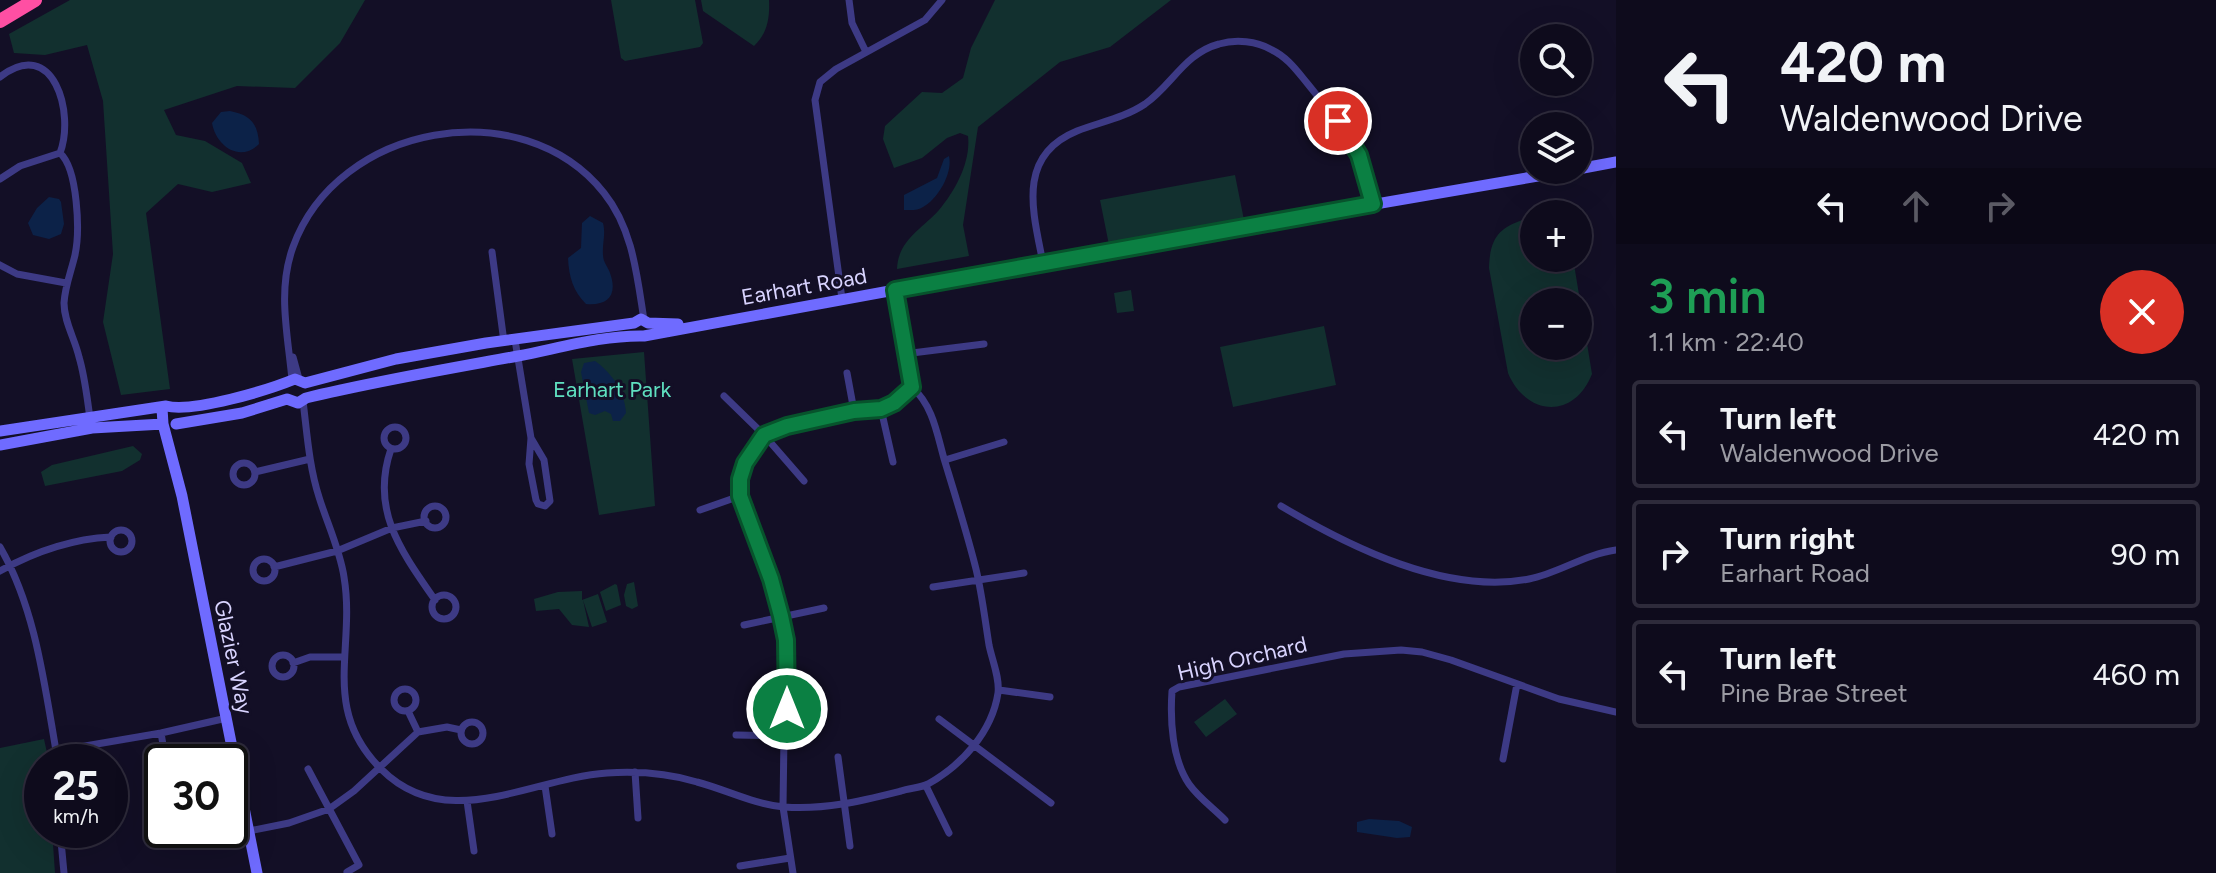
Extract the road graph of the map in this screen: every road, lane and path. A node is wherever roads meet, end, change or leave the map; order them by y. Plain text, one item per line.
1 (35, 0) edge
2 (849, 0) edge
3 (942, 0) edge
4 (0, 21) edge
5 (866, 52) junction
6 (0, 77) edge
7 (60, 153) junction
8 (1616, 162) edge
9 (1592, 167) edge
10 (0, 179) edge
11 (1520, 179) edge
12 (1373, 204) junction
13 (492, 252) dead end
14 (1043, 263) junction
15 (0, 265) edge
16 (66, 283) junction
17 (895, 290) junction
18 (842, 299) junction
19 (641, 326) junction
20 (510, 341) junction
21 (984, 344) dead end
22 (904, 354) junction
23 (518, 356) junction
24 (847, 373) dead end
25 (296, 381) junction
26 (912, 387) junction
27 (724, 396) dead end
28 (298, 400) junction
29 (167, 408) junction
30 (881, 409) junction
31 (854, 411) junction
32 (91, 423) junction
33 (170, 426) junction
34 (0, 431) edge
35 (764, 435) junction
36 (531, 438) junction
37 (1004, 442) dead end
38 (0, 445) edge
39 (391, 449) dead end
40 (310, 459) junction
41 (945, 460) junction
42 (893, 462) dead end
43 (255, 472) dead end
44 (804, 481) dead end
45 (740, 496) junction
46 (1281, 506) dead end
47 (700, 510) dead end
48 (426, 521) dead end
49 (392, 528) junction
50 (111, 537) dead end
51 (0, 547) edge
52 (1616, 550) edge
53 (337, 551) junction
54 (10, 565) junction
55 (274, 567) dead end
56 (0, 571) edge
57 (1024, 573) dead end
58 (979, 580) junction
59 (933, 587) dead end
60 (435, 600) dead end
61 (824, 608) dead end
62 (781, 616) junction
63 (744, 625) dead end
64 (344, 657) junction
65 (293, 663) dead end
66 (1517, 684) junction
67 (999, 690) junction
68 (1050, 697) dead end
69 (408, 711) dead end
70 (1616, 712) edge
71 (227, 718) junction
72 (939, 719) dead end
73 (461, 730) dead end
74 (418, 732) junction
75 (161, 733) junction
76 (736, 735) dead end
77 (784, 736) junction
78 (55, 744) edge
79 (97, 744) edge
80 (163, 744) edge
81 (975, 746) junction
82 (838, 757) dead end
83 (1503, 759) dead end
84 (379, 767) junction
85 (308, 769) dead end
86 (635, 772) junction
87 (545, 786) junction
88 (926, 786) junction
89 (467, 801) junction
90 (1051, 803) dead end
91 (845, 805) junction
92 (783, 807) junction
93 (329, 809) junction
94 (638, 818) dead end
95 (1225, 820) dead end
96 (249, 831) junction
97 (949, 833) dead end
98 (552, 834) dead end
99 (850, 846) dead end
100 (62, 848) edge
101 (474, 851) dead end
102 (790, 858) junction
103 (368, 861) dead end
104 (359, 865) junction
105 (740, 866) dead end
106 (347, 872) edge
107 (64, 873) edge
108 (257, 873) edge
109 (793, 873) edge

1 - 4 highway
2 - 5 street
3 - 5 street
5 - 18 street
6 - 7 street
7 - 10 street
7 - 16 street
8 - 9 street, Earhart Road
11 - 12 street, Earhart Road
12 - 14 street, Earhart Road
12 - 14 street
13 - 20 street
14 - 17 street, Earhart Road
15 - 16 street
16 - 32 street
17 - 18 street, Earhart Road
17 - 22 street
18 - 19 street, Earhart Road
19 - 20 street, Earhart Road
19 - 23 street, Earhart Road
19 - 25 street
20 - 23 street
20 - 25 street, Earhart Road
21 - 22 street
22 - 26 street
23 - 28 street, Earhart Road
23 - 36 street
24 - 31 street
25 - 28 street
25 - 28 street
25 - 29 street, Earhart Road
26 - 30 street
26 - 41 street
27 - 35 street
28 - 33 street, Earhart Road
28 - 40 street
29 - 32 street, Earhart Road
29 - 33 street
30 - 31 street
30 - 42 street
31 - 35 street
32 - 33 street, Earhart Road
32 - 34 street, Earhart Road
32 - 38 street, Earhart Road
33 - 71 street, Glazier Way
35 - 44 street
35 - 45 street
36 - 36 street
37 - 41 street
39 - 49 street
40 - 43 street
40 - 53 street
41 - 58 street
45 - 47 street
45 - 62 street
46 - 52 street
48 - 49 street
49 - 53 street
49 - 60 street
50 - 54 street
51 - 54 street
53 - 55 street
53 - 64 street
54 - 56 street
54 - 78 street
57 - 58 street
58 - 59 street
58 - 67 street
61 - 62 street
62 - 63 street
62 - 77 street
64 - 65 street
64 - 84 street
66 - 70 street
66 - 83 street
66 - 95 street, High Orchard
67 - 68 street
67 - 81 street
69 - 74 street
71 - 75 street
71 - 96 street, Glazier Way
72 - 81 street
73 - 74 street
74 - 84 street
75 - 79 street
75 - 80 street
76 - 77 street
77 - 92 street
81 - 88 street
81 - 90 street
82 - 91 street
84 - 89 street
84 - 93 street
85 - 93 street
86 - 87 street
86 - 92 street
86 - 94 street
87 - 89 street
87 - 98 street
88 - 91 street
88 - 97 street
89 - 101 street
91 - 92 street
91 - 99 street
92 - 102 street
93 - 96 street
93 - 104 street
96 - 108 street, Glazier Way
100 - 107 street
102 - 105 street
102 - 109 street
103 - 104 street
104 - 106 street

